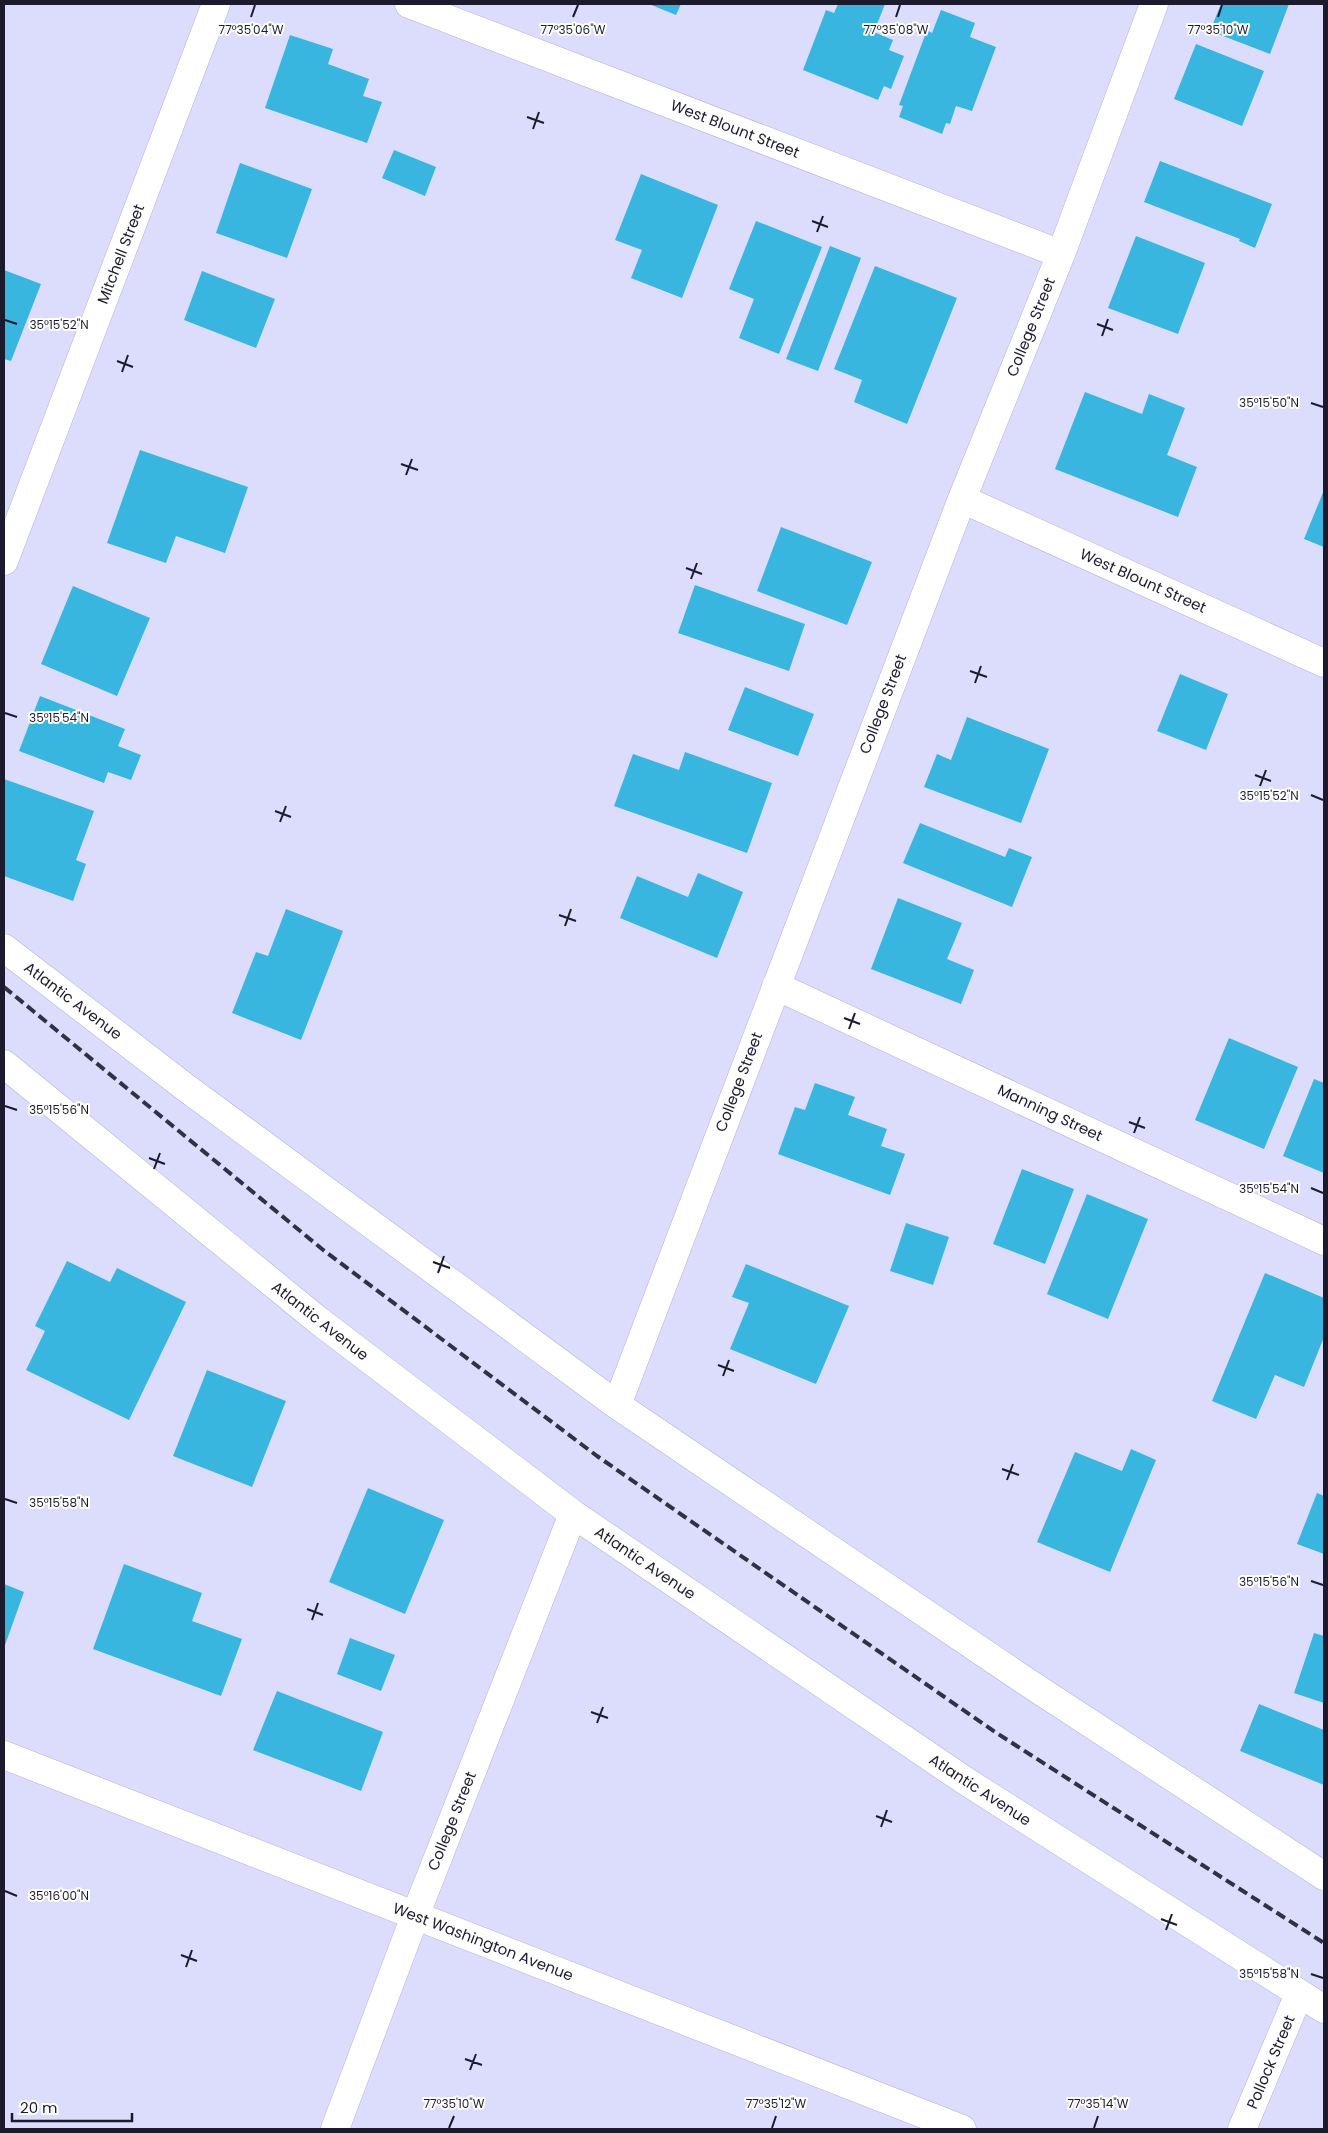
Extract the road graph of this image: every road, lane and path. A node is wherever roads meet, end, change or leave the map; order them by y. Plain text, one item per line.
1 (216, 4) edge
2 (409, 4) edge
3 (1154, 4) edge
4 (1061, 254) junction
5 (962, 499) junction
6 (4, 561) edge
7 (1324, 663) edge
8 (4, 948) edge
9 (776, 986) junction
10 (4, 1064) edge
11 (1324, 1241) edge
12 (617, 1405) junction
13 (573, 1514) junction
14 (4, 1756) edge
15 (1324, 1876) edge
16 (415, 1916) junction
17 (1300, 1994) junction
18 (1324, 2008) edge
19 (335, 2129) edge
20 (962, 2129) edge
21 (1242, 2129) edge

1 - 6 street, Mitchell Street
2 - 4 street, West Blount Street
3 - 4 street, College Street
4 - 5 street, College Street
5 - 7 street, West Blount Street
5 - 9 street, College Street
8 - 12 street, Atlantic Avenue
9 - 11 street, Manning Street
9 - 12 street, College Street
10 - 13 street, Atlantic Avenue
12 - 15 street, Atlantic Avenue
13 - 16 street, College Street
13 - 17 street, Atlantic Avenue
14 - 16 street, West Washington Avenue
16 - 19 street, College Street
16 - 20 street, West Washington Avenue
17 - 18 street, Atlantic Avenue
17 - 21 street, Pollock Street

